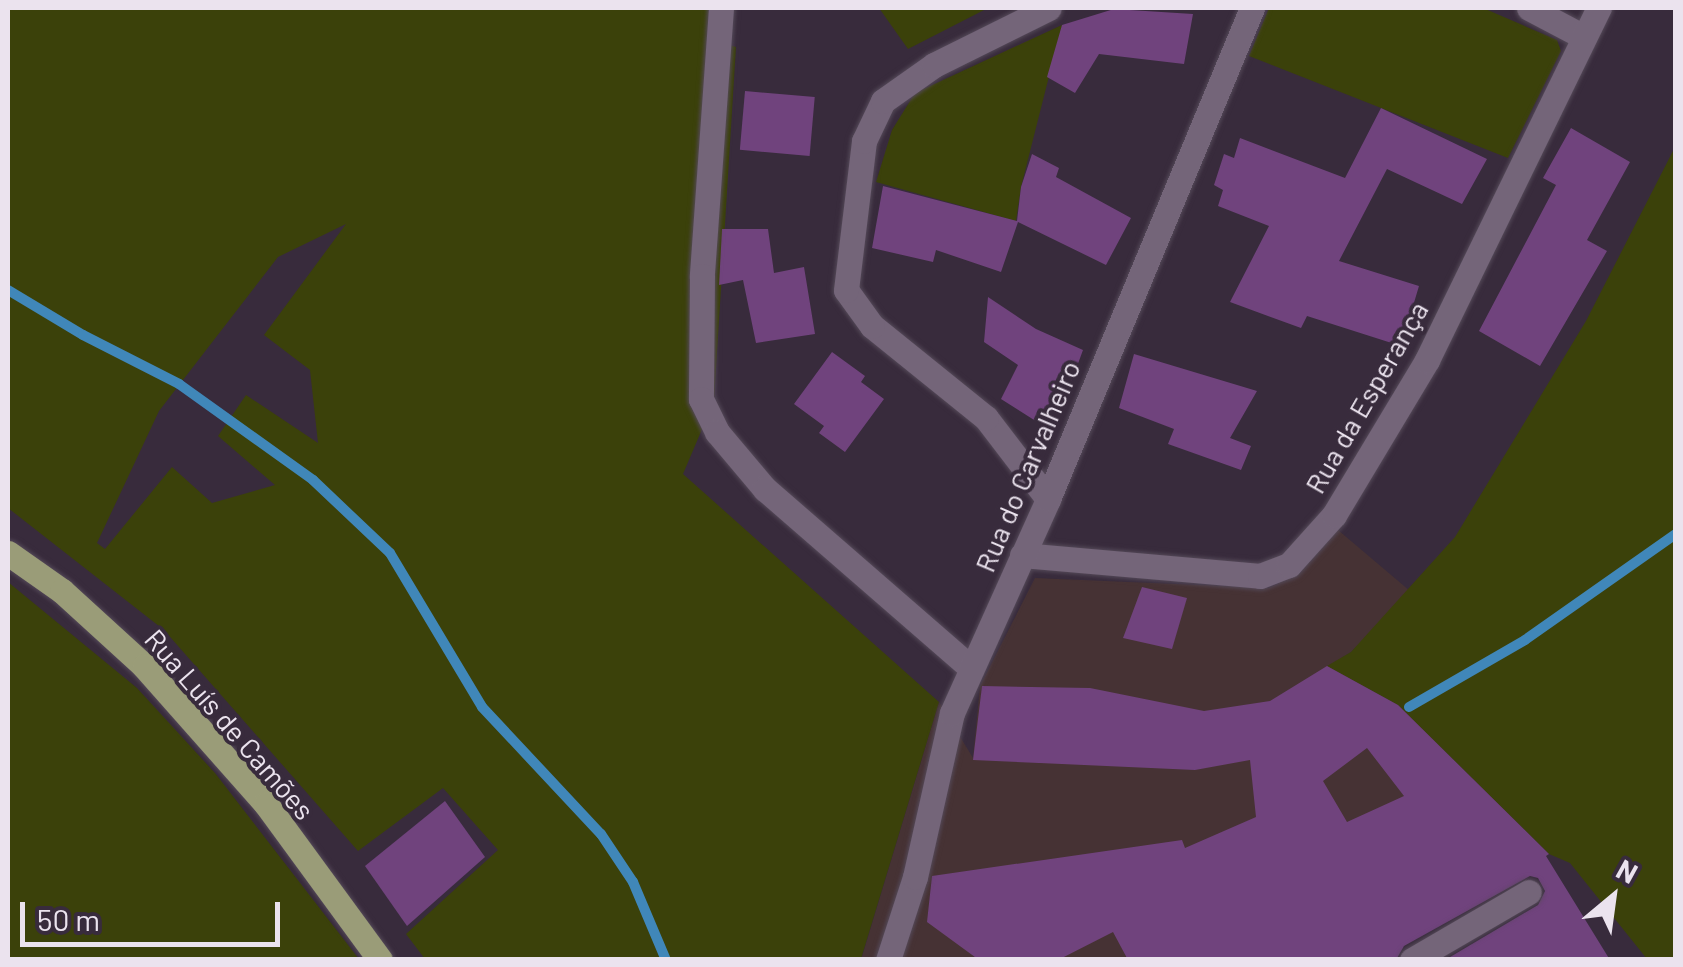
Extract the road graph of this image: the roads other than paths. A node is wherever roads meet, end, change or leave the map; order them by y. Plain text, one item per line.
1 (720, 8) edge
2 (1049, 8) edge
3 (1252, 8) edge
4 (1529, 8) edge
5 (1598, 8) edge
6 (1584, 37) junction
7 (1048, 499) junction
8 (8, 553) edge
9 (1022, 555) junction
10 (971, 668) junction
11 (1529, 892) dead end
12 (380, 960) edge
13 (888, 960) edge
14 (1412, 960) edge

1 - 10 street
2 - 7 street
3 - 7 street, Rua do Carvalheiro
4 - 6 street
5 - 6 street, Rua da Esperança
6 - 9 street, Rua da Esperança
7 - 9 street, Rua do Carvalheiro
8 - 12 main road, Rua Luís de Camões
9 - 10 street, Rua do Carvalheiro
10 - 13 street, Rua do Carvalheiro
11 - 14 street

